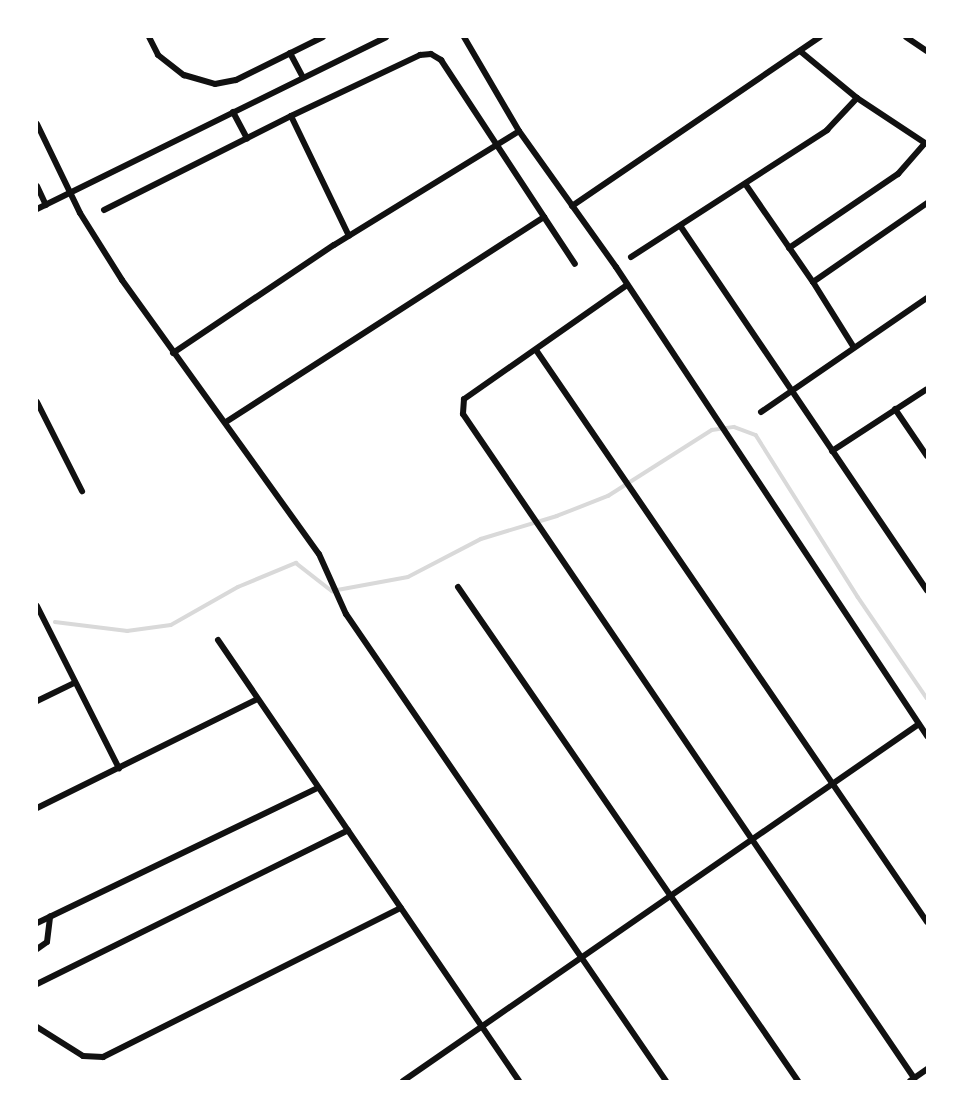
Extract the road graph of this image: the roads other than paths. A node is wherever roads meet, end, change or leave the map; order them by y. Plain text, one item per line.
1 (149, 37) edge
2 (323, 37) edge
3 (386, 37) edge
4 (464, 37) edge
5 (820, 37) edge
6 (906, 37) edge
7 (800, 51) junction
8 (927, 51) edge
9 (290, 53) junction
10 (303, 77) junction
11 (857, 98) junction
12 (233, 112) junction
13 (291, 116) junction
14 (37, 124) edge
15 (519, 131) junction
16 (247, 138) junction
17 (926, 144) edge
18 (496, 146) junction
19 (746, 185) junction
20 (37, 186) edge
21 (71, 192) junction
22 (927, 203) edge
23 (46, 205) junction
24 (572, 206) junction
25 (37, 209) edge
26 (104, 210) dead end
27 (544, 217) junction
28 (681, 227) junction
29 (349, 236) junction
30 (789, 248) junction
31 (631, 257) dead end
32 (575, 264) dead end
33 (813, 282) junction
34 (627, 285) junction
35 (927, 299) edge
36 (853, 346) junction
37 (536, 350) junction
38 (173, 353) junction
39 (927, 389) edge
40 (792, 390) junction
41 (37, 402) edge
42 (895, 409) junction
43 (761, 411) dead end
44 (46, 420) junction
45 (226, 422) junction
46 (37, 425) edge
47 (832, 451) junction
48 (927, 456) edge
49 (82, 491) dead end
50 (458, 587) dead end
51 (927, 590) edge
52 (37, 606) edge
53 (218, 640) dead end
54 (74, 683) junction
55 (256, 700) junction
56 (37, 701) edge
57 (919, 724) junction
58 (927, 736) edge
59 (119, 768) junction
60 (832, 785) junction
61 (317, 788) junction
62 (37, 808) edge
63 (348, 830) junction
64 (752, 838) junction
65 (670, 895) junction
66 (401, 908) junction
67 (50, 916) junction
68 (927, 922) edge
69 (37, 923) edge
70 (37, 949) edge
71 (583, 956) junction
72 (37, 984) edge
73 (37, 1027) edge
74 (482, 1028) junction
75 (927, 1069) edge
76 (912, 1080) edge
77 (403, 1081) edge
78 (519, 1081) edge
79 (666, 1081) edge
80 (798, 1081) edge

1 - 9 street
2 - 9 street
3 - 10 street
4 - 15 street
5 - 7 street
6 - 8 street
7 - 11 street
7 - 24 street
9 - 10 street
10 - 12 street
11 - 17 street
11 - 19 street
12 - 16 street
12 - 21 street
13 - 16 street
13 - 18 street
13 - 29 street
14 - 21 street
15 - 18 street
15 - 24 street
16 - 26 street
17 - 30 street
18 - 27 street
18 - 29 street
19 - 28 street
19 - 30 street
20 - 23 street
21 - 23 street
21 - 38 street
22 - 33 street
23 - 25 street
24 - 34 street
27 - 32 street
27 - 45 street
28 - 31 street
28 - 40 street
29 - 38 street
30 - 33 street
33 - 36 street
34 - 37 street
34 - 57 street
35 - 36 street
36 - 40 street
37 - 60 street
37 - 64 street
38 - 45 street
39 - 42 street
40 - 43 street
40 - 47 street
41 - 44 street
42 - 47 street
42 - 48 street
44 - 46 street
44 - 49 street
45 - 71 street
47 - 51 street
50 - 65 street
52 - 54 street
53 - 55 street
54 - 56 street
54 - 59 street
55 - 59 street
55 - 61 street
57 - 58 street
57 - 60 street
59 - 62 street
60 - 64 street
60 - 68 street
61 - 63 street
61 - 67 street
63 - 66 street
63 - 72 street
64 - 65 street
64 - 76 street
65 - 71 street
65 - 80 street
66 - 73 street
66 - 74 street
67 - 69 street
67 - 70 street
71 - 74 street
71 - 79 street
74 - 77 street
74 - 78 street
75 - 76 street

